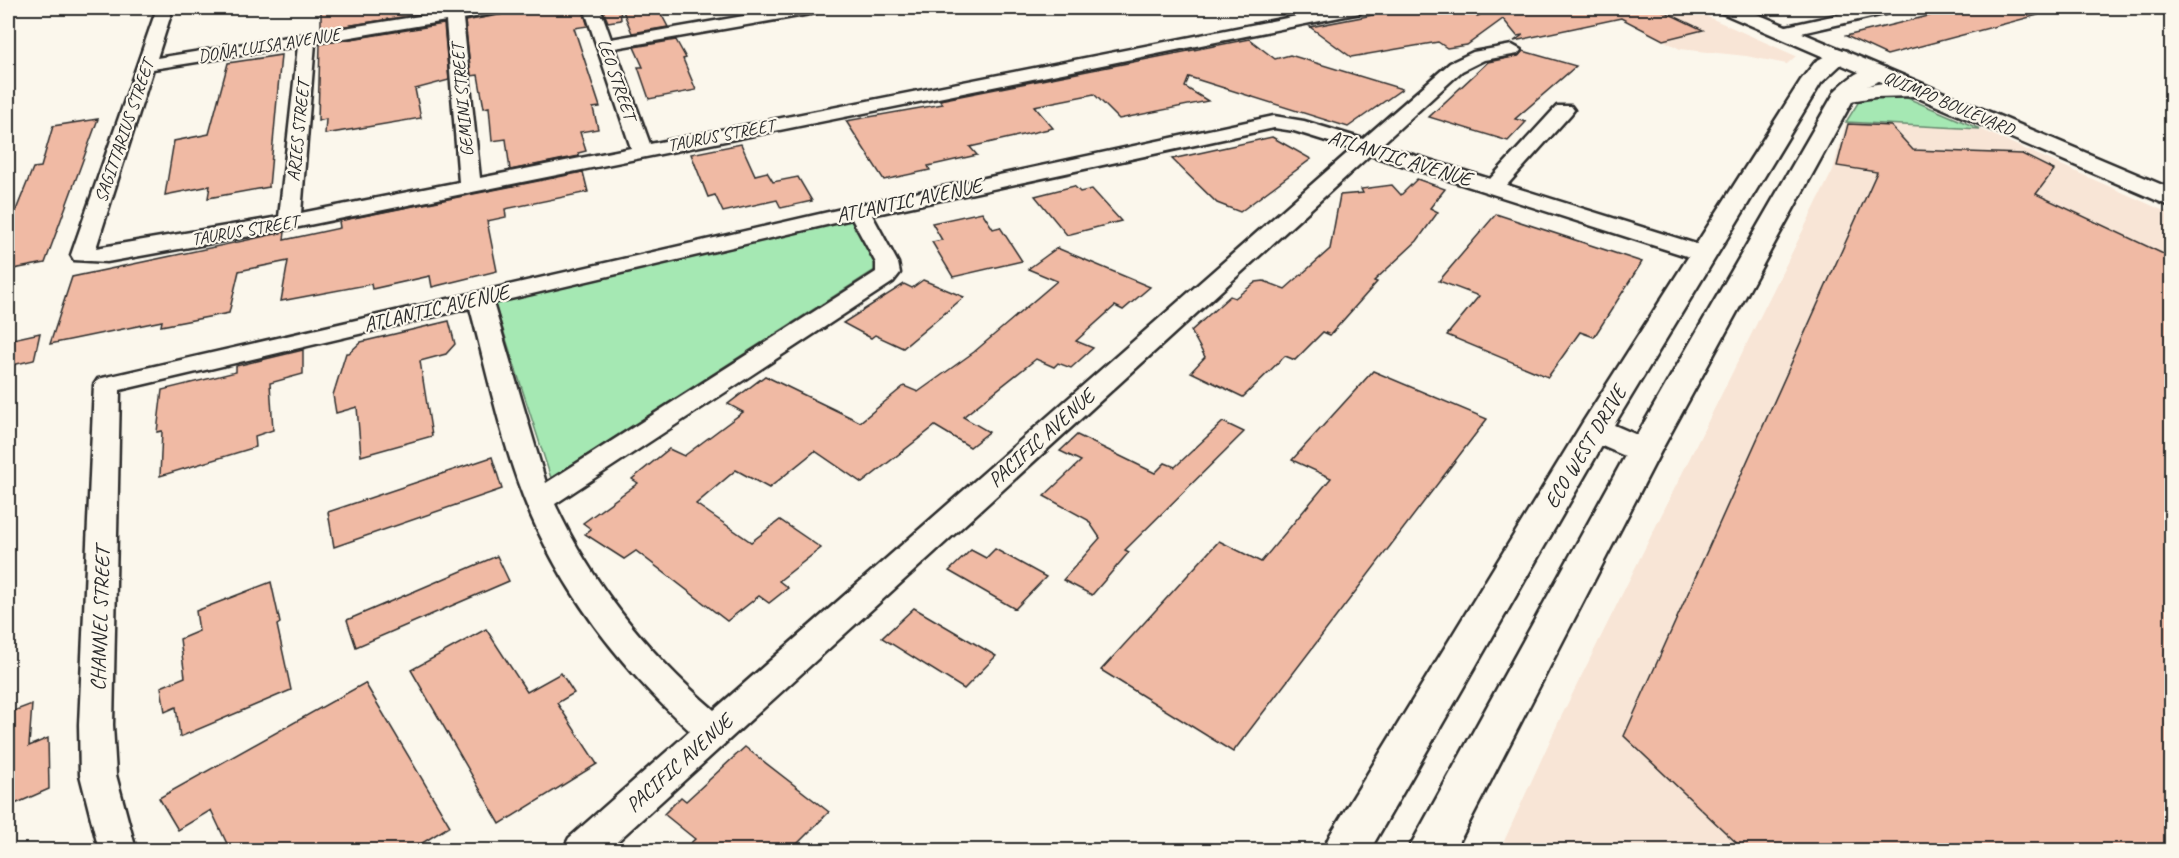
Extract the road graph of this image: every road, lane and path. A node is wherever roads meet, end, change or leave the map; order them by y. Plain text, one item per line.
1 (171, 8) edge
2 (498, 8) edge
3 (592, 8) edge
4 (816, 8) edge
5 (1360, 8) edge
6 (1727, 8) edge
7 (1887, 8) edge
8 (454, 15) junction
9 (1784, 32) junction
10 (308, 39) junction
11 (605, 45) junction
12 (1512, 50) dead end
13 (1839, 56) junction
14 (147, 65) junction
15 (1878, 73) junction
16 (1926, 93) junction
17 (1844, 95) junction
18 (1564, 110) dead end
19 (1783, 128) junction
20 (1821, 139) junction
21 (1366, 147) junction
22 (642, 151) junction
23 (470, 186) junction
24 (1494, 187) junction
25 (2172, 198) edge
26 (859, 211) junction
27 (289, 222) junction
28 (1704, 254) junction
29 (82, 255) joint
30 (1748, 267) junction
31 (479, 297) junction
32 (107, 385) joint
33 (1595, 430) junction
34 (1644, 451) junction
35 (539, 501) junction
36 (714, 732) junction
37 (117, 850) edge
38 (582, 850) edge
39 (1346, 850) edge
40 (1431, 850) edge

1 - 14 street, SAGITTARIUS STREET
2 - 8 street, DOÑA LUISA AVENUE
3 - 11 street, LEO STREET
4 - 11 street
5 - 22 street, TAURUS STREET
6 - 9 street, QUIMPO BOULEVARD
7 - 9 street
8 - 10 street, DOÑA LUISA AVENUE
8 - 23 street, GEMINI STREET
9 - 13 street, QUIMPO BOULEVARD
10 - 14 street, DOÑA LUISA AVENUE
10 - 27 street, ARIES STREET
11 - 22 street, LEO STREET
12 - 21 street, PACIFIC AVENUE
13 - 15 street, QUIMPO BOULEVARD
13 - 19 street, ECO WEST DRIVE
14 - 29 street, SAGITTARIUS STREET
15 - 16 street, QUIMPO BOULEVARD
15 - 17 street
16 - 17 street
16 - 25 street, QUIMPO BOULEVARD
17 - 20 street
18 - 24 street
19 - 20 street
19 - 28 street, ECO WEST DRIVE
20 - 30 street
21 - 24 street, ATLANTIC AVENUE
21 - 26 street, ATLANTIC AVENUE
21 - 36 street, PACIFIC AVENUE
22 - 23 street, TAURUS STREET
23 - 27 street, TAURUS STREET
24 - 28 street, ATLANTIC AVENUE
26 - 31 street, ATLANTIC AVENUE
26 - 35 street
27 - 29 street, TAURUS STREET
28 - 30 street
28 - 33 street, ECO WEST DRIVE
30 - 34 street
31 - 32 street, ATLANTIC AVENUE
31 - 35 street
32 - 37 street, CHANNEL STREET
33 - 34 street
33 - 39 street, ECO WEST DRIVE
34 - 40 street
35 - 36 street
36 - 38 street, PACIFIC AVENUE

